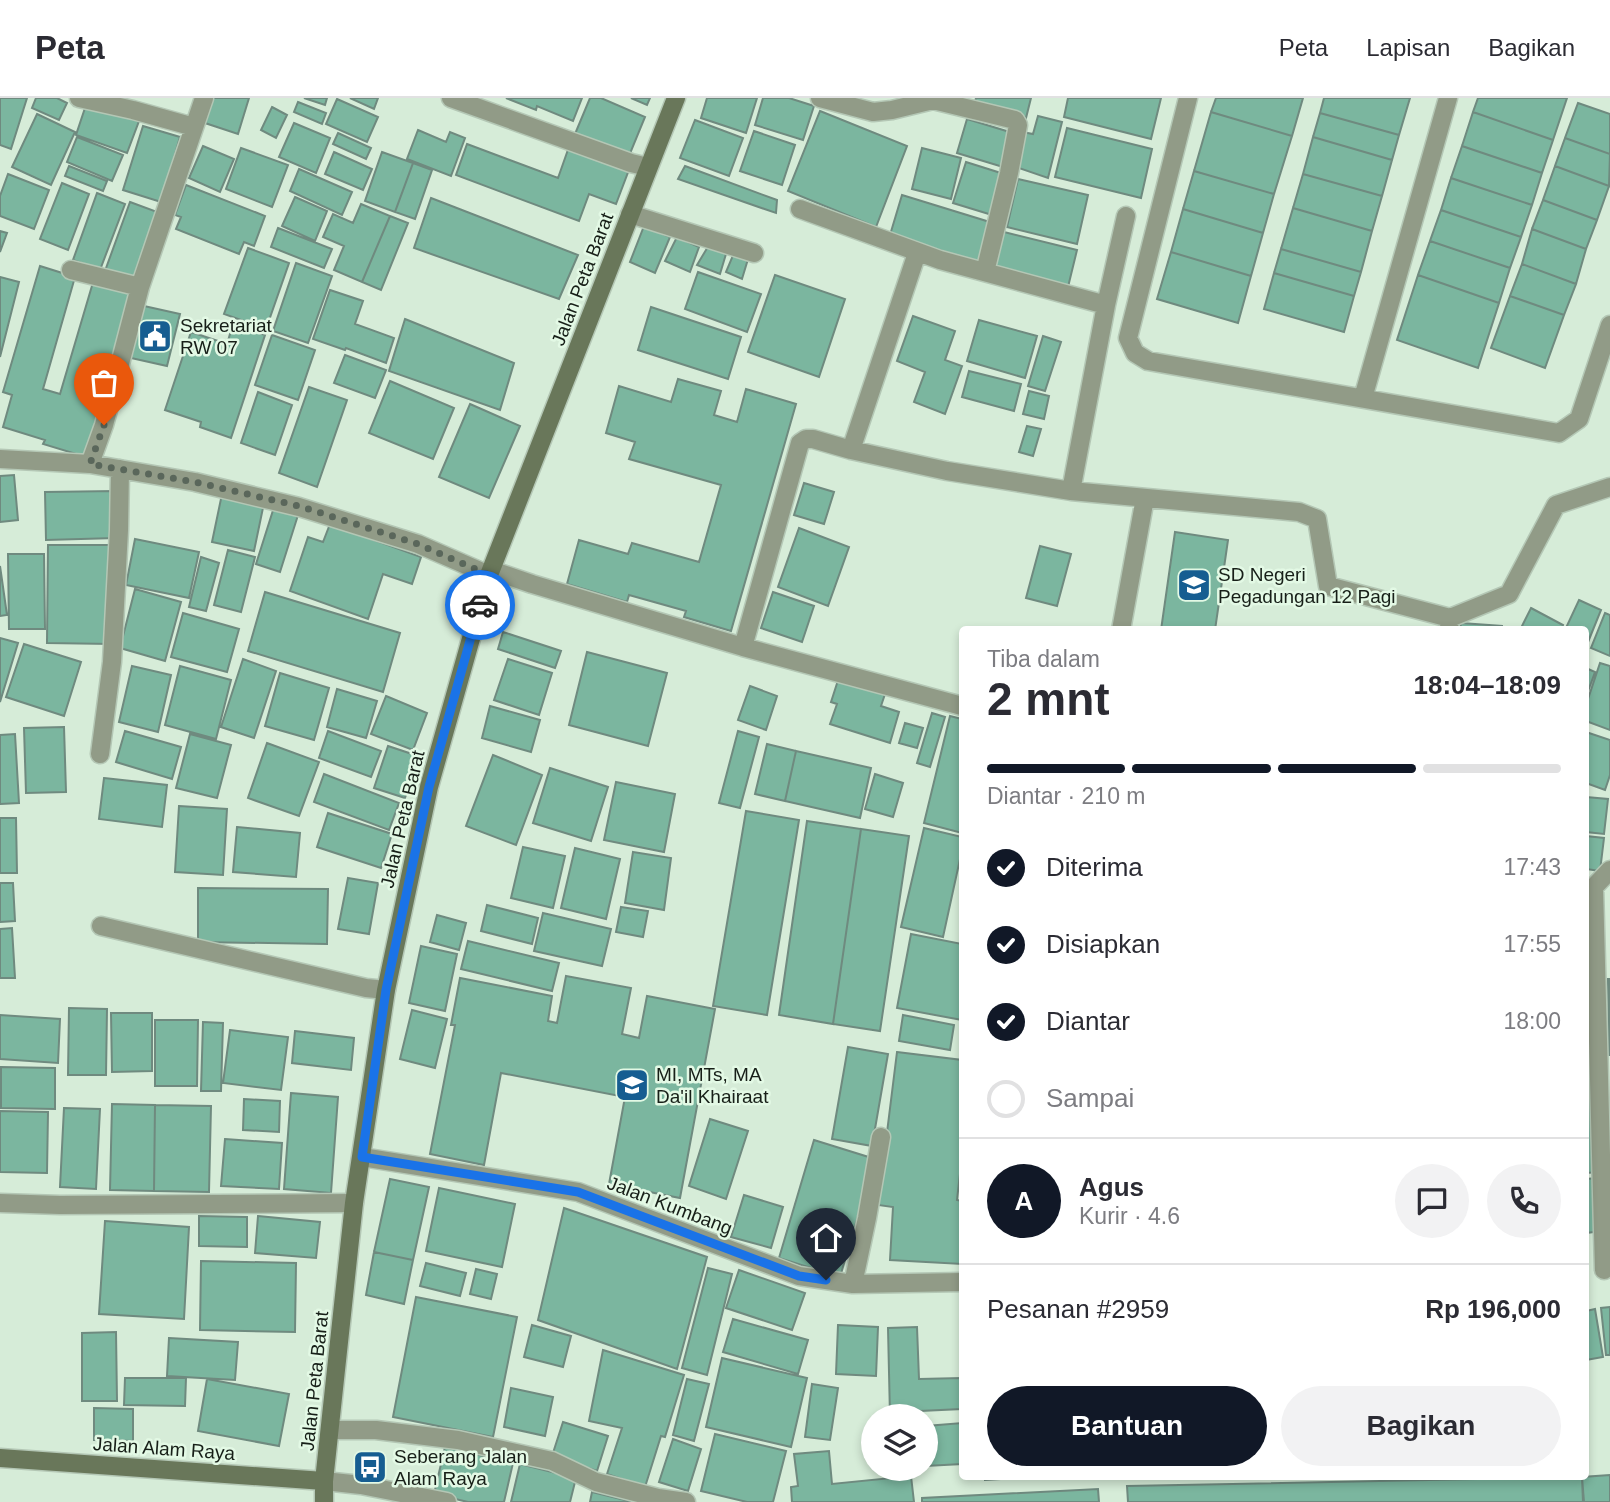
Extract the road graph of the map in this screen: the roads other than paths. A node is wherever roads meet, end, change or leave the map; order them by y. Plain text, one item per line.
1 (79, 98) edge
2 (204, 98) edge
3 (452, 98) edge
4 (676, 98) edge
5 (820, 98) edge
6 (1188, 98) edge
7 (1448, 98) edge
8 (194, 127) junction
9 (648, 167) junction
10 (800, 209) dead end
11 (630, 214) junction
12 (1126, 216) dead end
13 (754, 253) dead end
14 (918, 253) junction
15 (71, 270) dead end
16 (985, 272) junction
17 (140, 286) junction
18 (1106, 305) junction
19 (1610, 325) edge
20 (1363, 398) junction
21 (851, 450) junction
22 (0, 459) edge
23 (90, 464) junction
24 (120, 469) junction
25 (1610, 487) edge
26 (1071, 491) junction
27 (1145, 498) junction
28 (490, 572) junction
29 (1450, 624) edge
30 (1122, 626) edge
31 (743, 647) junction
32 (959, 705) edge
33 (100, 754) dead end
34 (1610, 870) edge
35 (101, 926) dead end
36 (386, 990) junction
37 (881, 1137) dead end
38 (362, 1157) junction
39 (0, 1203) edge
40 (354, 1203) junction
41 (1607, 1269) edge
42 (1589, 1270) edge
43 (959, 1282) edge
44 (853, 1284) junction
45 (330, 1430) junction
46 (0, 1458) edge
47 (324, 1481) junction
48 (324, 1502) edge
49 (447, 1502) edge
50 (686, 1502) edge

1 - 8 street
2 - 8 street
3 - 9 street
4 - 9 main road, Jalan Peta Barat
5 - 16 street
6 - 20 street
7 - 20 street
8 - 17 street
9 - 11 main road, Jalan Peta Barat
10 - 14 street
11 - 13 street
11 - 28 main road, Jalan Peta Barat
12 - 18 street
14 - 16 street
14 - 21 street
15 - 17 street
16 - 18 street
17 - 23 street
18 - 26 street
19 - 20 street
21 - 26 street
21 - 31 street
22 - 23 street
23 - 24 street
24 - 28 street
24 - 33 street
25 - 29 street
26 - 27 street
27 - 29 street
27 - 30 street
28 - 31 street
28 - 36 main road, Jalan Peta Barat
31 - 32 street
34 - 41 street
35 - 36 street
36 - 38 main road, Jalan Peta Barat
37 - 44 street
38 - 40 main road, Jalan Peta Barat
38 - 44 street, Jalan Kumbang
39 - 40 street
40 - 45 main road, Jalan Peta Barat
41 - 42 street
43 - 44 street, Jalan Kumbang
45 - 47 main road, Jalan Peta Barat
45 - 50 street
46 - 47 main road, Jalan Alam Raya
47 - 48 main road, Jalan Peta Barat
47 - 49 street

